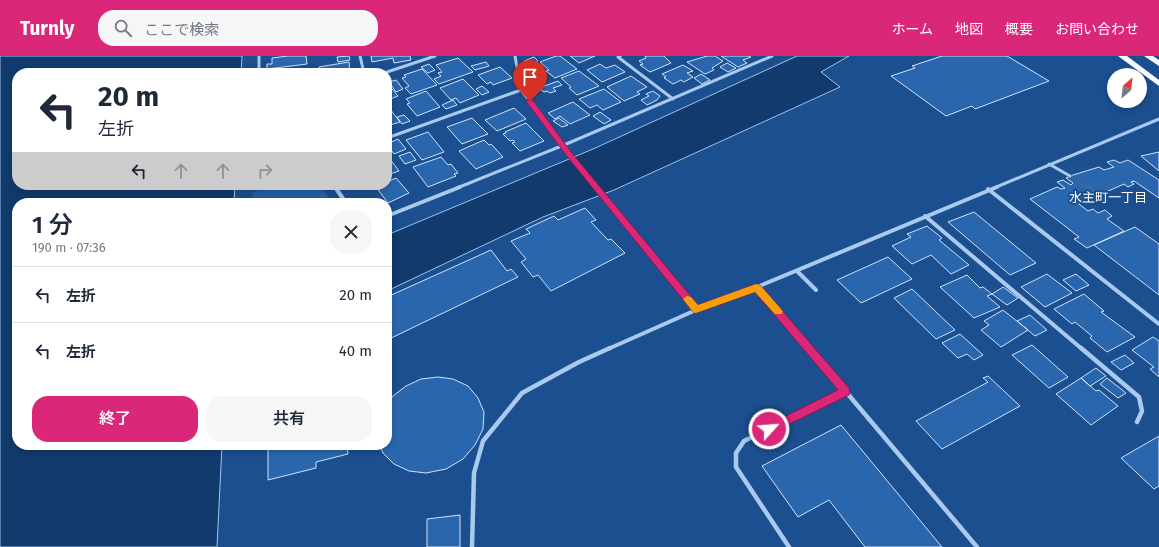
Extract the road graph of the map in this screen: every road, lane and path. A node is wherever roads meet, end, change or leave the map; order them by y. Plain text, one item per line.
1 (259, 56) edge
2 (360, 56) edge
3 (435, 56) edge
4 (515, 56) edge
5 (620, 56) edge
6 (772, 56) edge
7 (1122, 56) edge
8 (1148, 56) edge
9 (1159, 64) edge
10 (259, 68) edge
11 (363, 68) edge
12 (392, 70) edge
13 (1159, 84) edge
14 (521, 90) junction
15 (673, 99) junction
16 (1159, 119) edge
17 (392, 136) edge
18 (564, 145) junction
19 (1049, 164) junction
20 (1070, 176) tunnel mouth
21 (988, 189) junction
22 (392, 214) edge
23 (925, 216) junction
24 (796, 271) junction
25 (756, 288) junction
26 (816, 290) dead end
27 (696, 310) junction
28 (1159, 324) edge
29 (845, 392) junction
30 (1137, 422) dead end
31 (472, 547) edge
32 (790, 547) edge
33 (977, 547) edge

1 - 10 street
2 - 11 street
3 - 12 street
4 - 14 street
5 - 15 street
6 - 15 street
7 - 13 highway
8 - 9 highway
14 - 17 street
14 - 18 street
15 - 18 street
16 - 19 street
18 - 22 street
18 - 27 street
19 - 20 street
19 - 21 street
21 - 23 street
21 - 28 street
23 - 24 street
23 - 30 street
24 - 25 street
24 - 26 street
25 - 27 street
25 - 29 street
27 - 31 street
29 - 32 street
29 - 33 street

